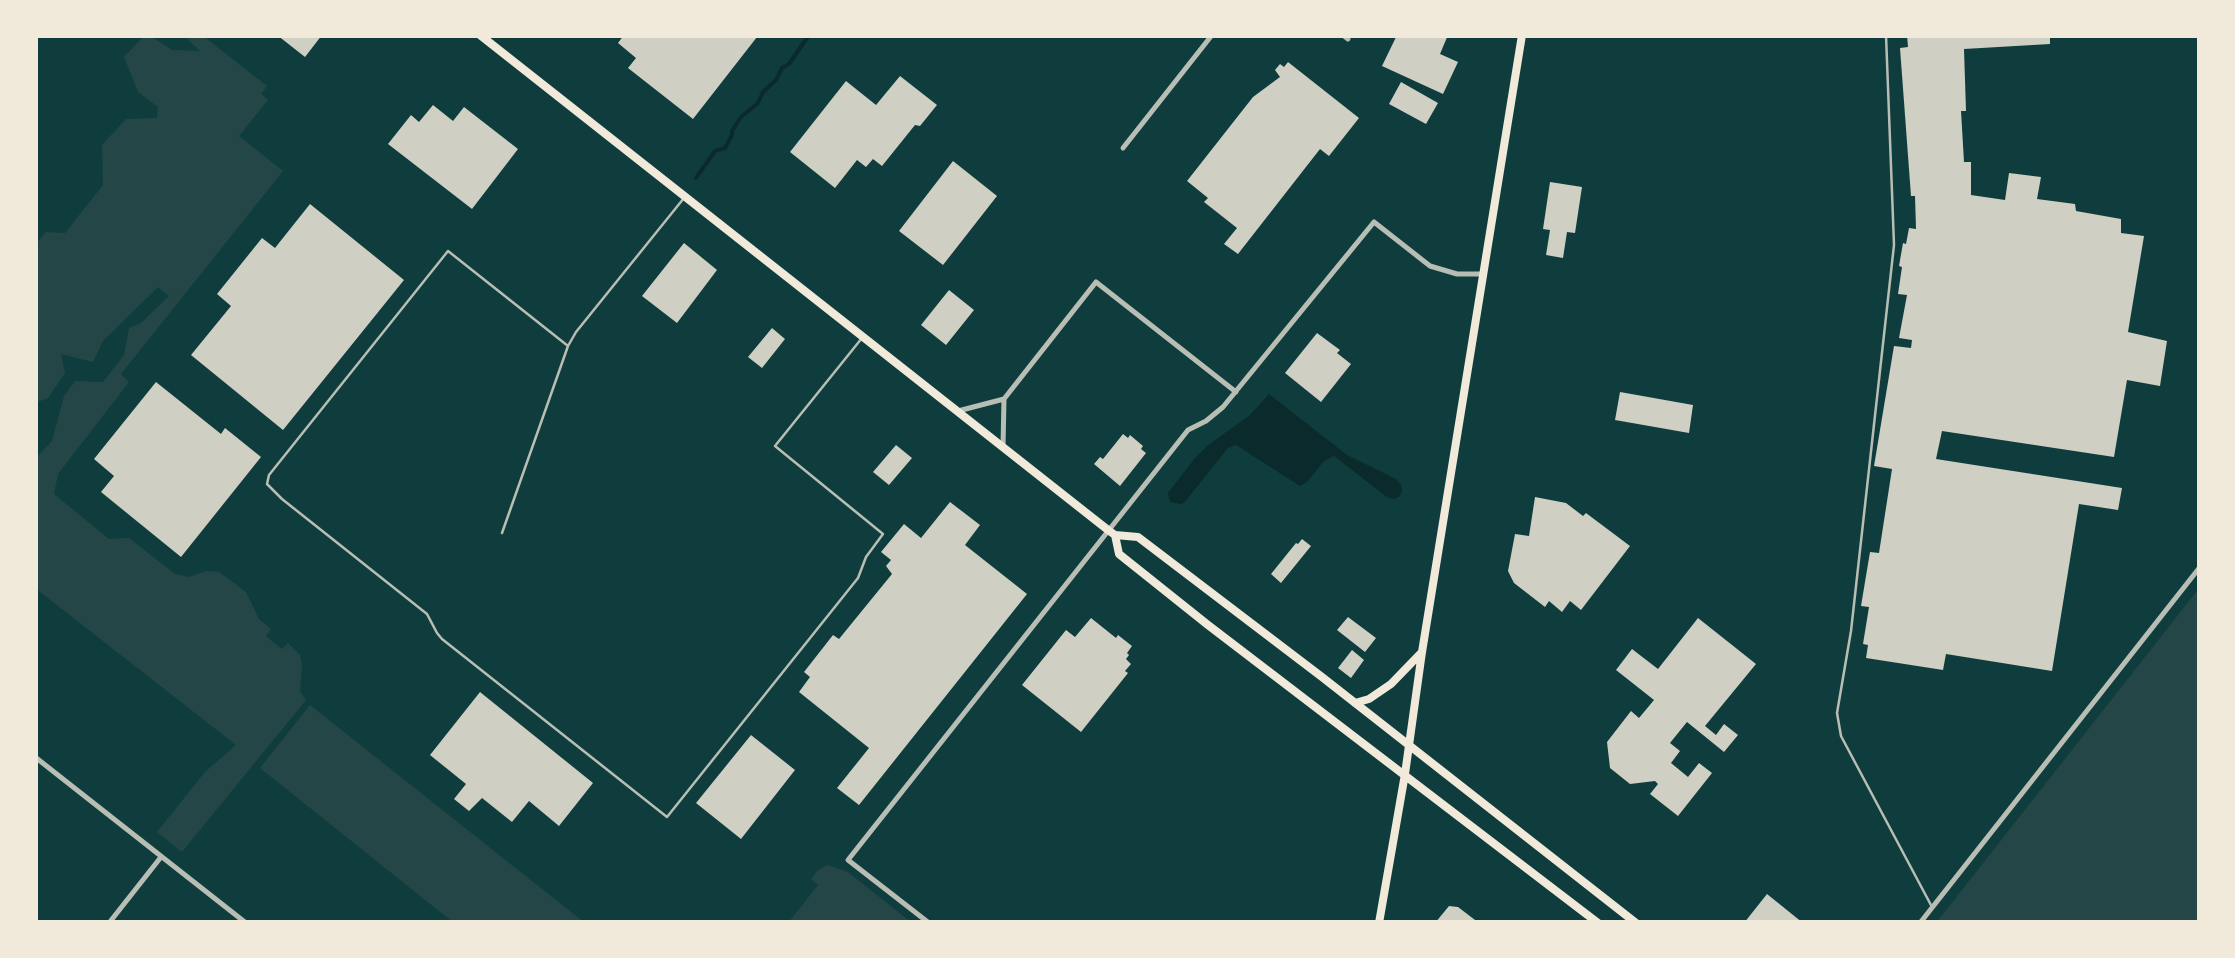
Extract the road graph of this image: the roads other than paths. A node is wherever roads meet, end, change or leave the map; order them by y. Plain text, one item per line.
1 (480, 35) edge
2 (1212, 35) edge
3 (1522, 35) edge
4 (1886, 35) edge
5 (1122, 148) dead end
6 (685, 196) junction
7 (1484, 274) junction
8 (863, 336) junction
9 (568, 346) junction
10 (1236, 392) junction
11 (1004, 400) junction
12 (958, 411) junction
13 (1003, 447) junction
14 (1112, 532) junction
15 (502, 533) dead end
16 (2200, 567) edge
17 (1422, 652) junction
18 (1355, 702) junction
19 (1408, 746) junction
20 (35, 757) edge
21 (1405, 774) junction
22 (161, 856) junction
23 (1932, 908) junction
24 (109, 923) edge
25 (246, 923) edge
26 (929, 923) edge
27 (1379, 923) edge
28 (1598, 923) edge
29 (1636, 923) edge
30 (1920, 923) edge

1 - 6 main road
2 - 5 street
3 - 7 main road
4 - 23 lane
6 - 8 main road
6 - 9 lane
7 - 10 street
7 - 17 main road
8 - 9 lane
8 - 12 main road
9 - 15 lane
10 - 11 street
10 - 14 street
11 - 12 street
11 - 13 street
12 - 13 main road
13 - 14 main road
14 - 18 main road
14 - 21 main road
14 - 26 street
16 - 23 street
17 - 18 main road
17 - 19 main road
18 - 19 main road
19 - 21 main road
19 - 29 main road
20 - 22 street
21 - 27 main road
21 - 28 main road
22 - 24 street
22 - 25 street
23 - 30 street

